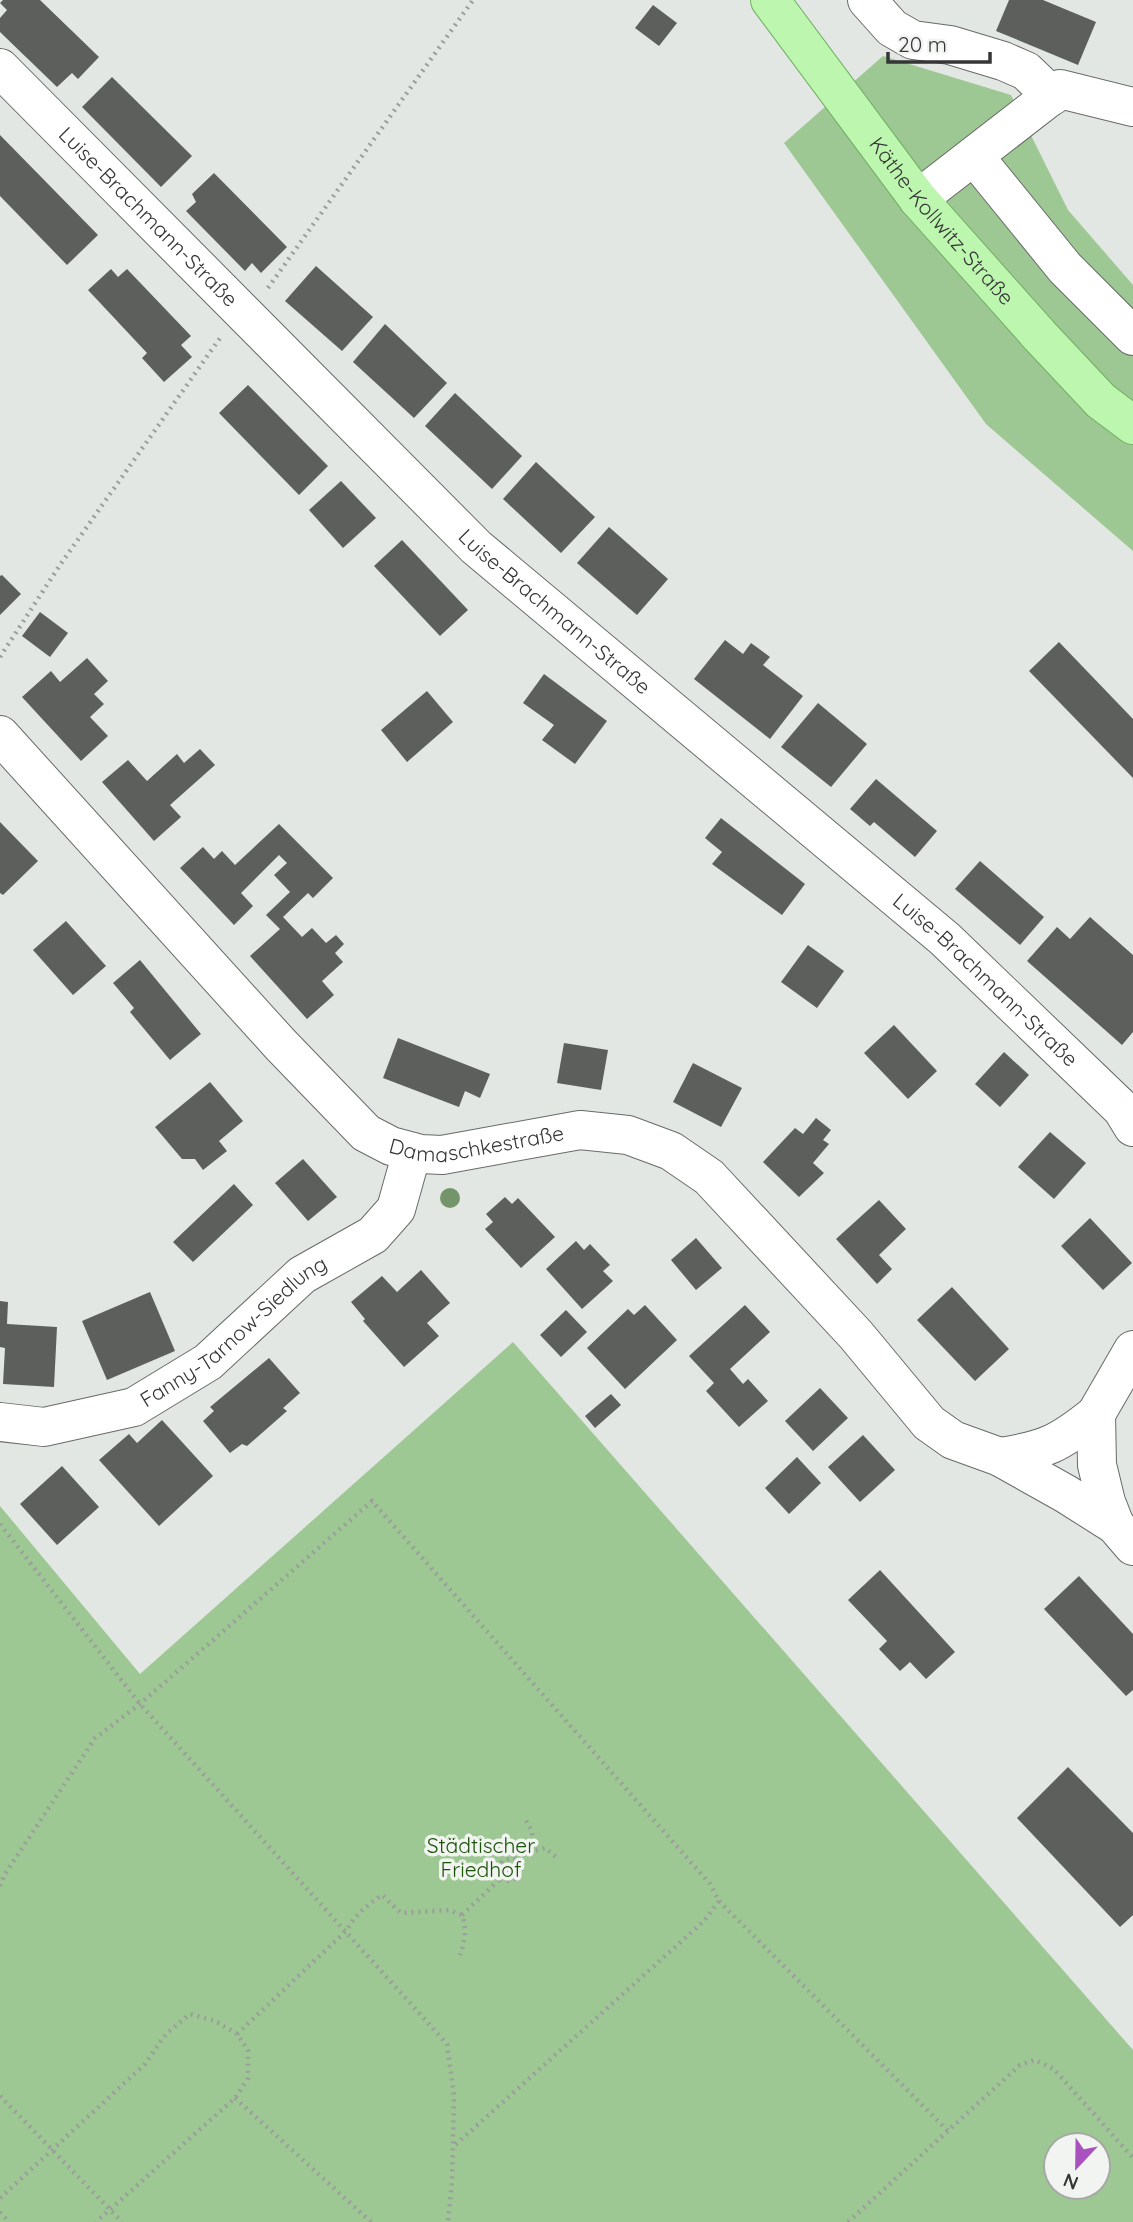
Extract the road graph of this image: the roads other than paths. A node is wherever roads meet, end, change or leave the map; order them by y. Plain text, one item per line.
1 (770, 0) edge
2 (867, 0) edge
3 (0, 68) edge
4 (1052, 96) junction
5 (1133, 107) edge
6 (974, 156) junction
7 (918, 199) junction
8 (1133, 336) edge
9 (1133, 425) edge
10 (0, 735) edge
11 (1133, 1127) edge
12 (412, 1152) junction
13 (1133, 1350) edge
14 (1096, 1414) junction
15 (0, 1422) edge
16 (1000, 1457) junction
17 (1124, 1535) edge

1 - 7 main road, Käthe-Kollwitz-Straße
2 - 4 street
3 - 11 street, Luise-Brachmann-Straße
4 - 5 street
4 - 6 street
6 - 7 street
6 - 8 street
7 - 9 main road, Käthe-Kollwitz-Straße
10 - 12 street, Damaschkestraße
12 - 15 street, Fanny-Tarnow-Siedlung
12 - 16 street, Damaschkestraße
13 - 14 street
14 - 16 street
14 - 17 street
16 - 17 street, Damaschkestraße

